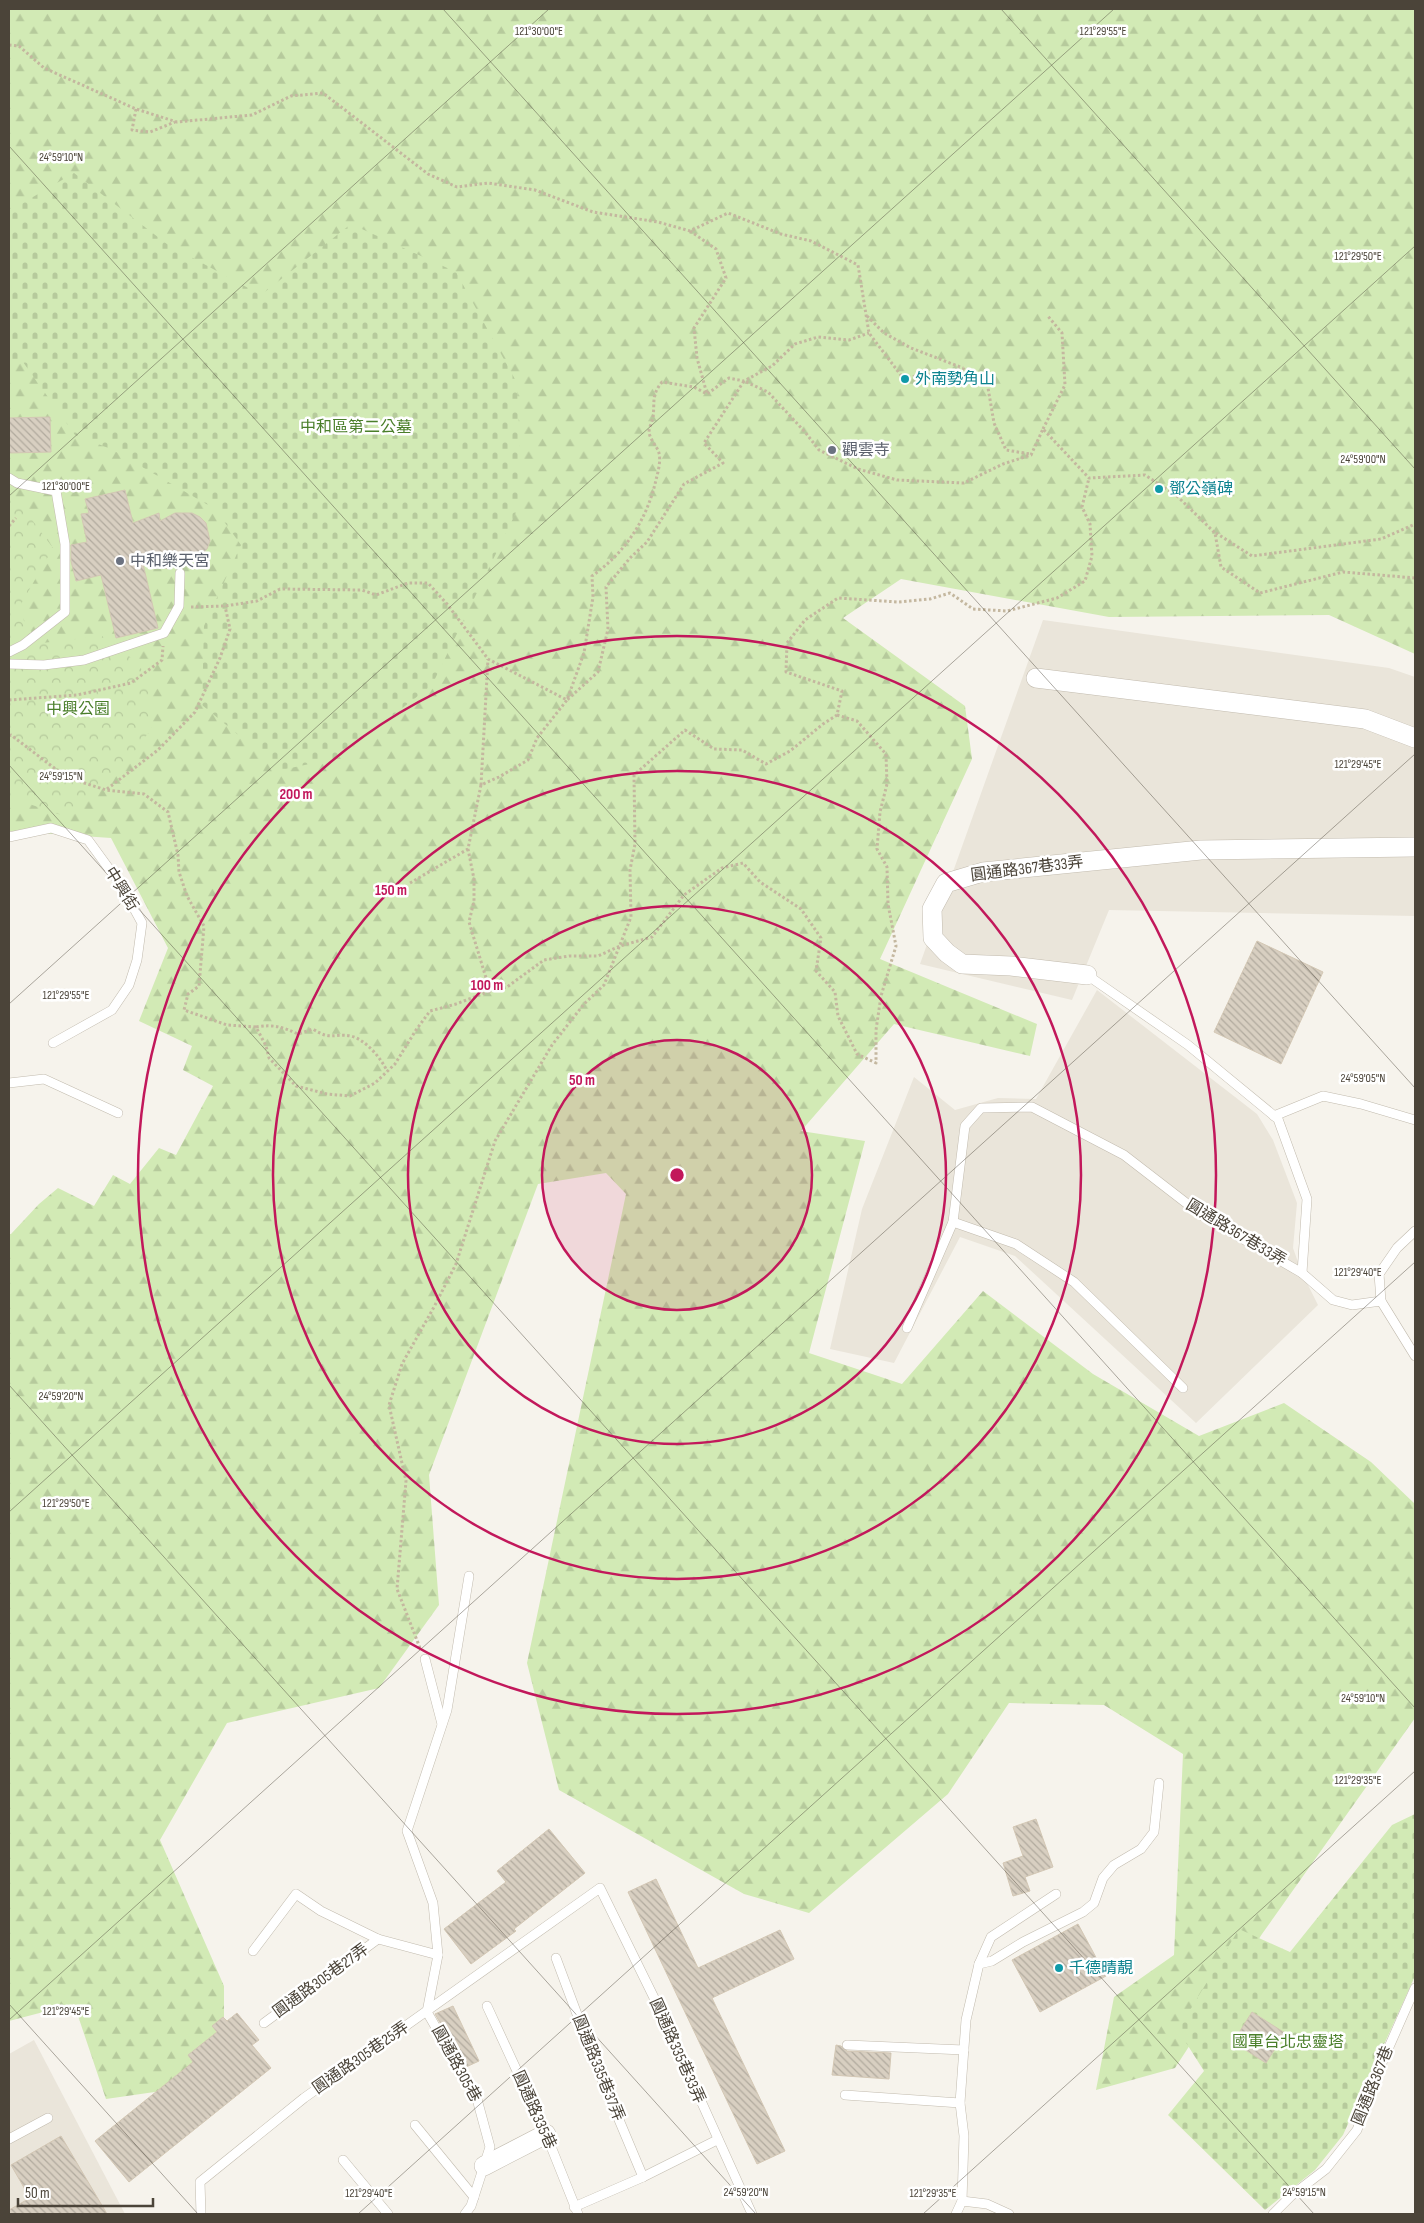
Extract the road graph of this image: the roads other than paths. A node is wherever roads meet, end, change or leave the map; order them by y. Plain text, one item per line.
1 (9, 478) edge
2 (180, 573) dead end
3 (9, 652) edge
4 (9, 664) edge
5 (1036, 678) dead end
6 (1415, 738) edge
7 (9, 837) edge
8 (1415, 847) edge
9 (1087, 975) joint
10 (53, 1043) dead end
11 (9, 1082) edge
12 (118, 1113) dead end
13 (1274, 1116) junction
14 (1415, 1120) edge
15 (952, 1222) junction
16 (1415, 1231) edge
17 (1302, 1272) junction
18 (1381, 1301) junction
19 (907, 1328) dead end
20 (1415, 1356) edge
21 (1183, 1388) dead end
22 (470, 1576) dead end
23 (425, 1659) road end
24 (442, 1724) junction
25 (1159, 1783) dead end
26 (600, 1888) joint
27 (1056, 1894) dead end
28 (378, 1939) junction
29 (253, 1951) dead end
30 (438, 1955) junction
31 (556, 1958) dead end
32 (979, 1964) junction
33 (1415, 1988) edge
34 (487, 2006) dead end
35 (427, 2012) junction
36 (264, 2024) dead end
37 (847, 2045) dead end
38 (964, 2050) junction
39 (845, 2095) dead end
40 (960, 2103) junction
41 (48, 2118) dead end
42 (415, 2125) dead end
43 (546, 2134) junction
44 (9, 2140) edge
45 (717, 2140) junction
46 (343, 2160) dead end
47 (484, 2166) junction
48 (643, 2177) junction
49 (474, 2197) junction
50 (962, 2201) junction
51 (576, 2210) edge
52 (201, 2214) edge
53 (388, 2214) edge
54 (465, 2214) edge
55 (752, 2214) edge
56 (956, 2214) edge
57 (1009, 2214) edge
58 (1273, 2214) edge

1 - 3 lane
2 - 4 lane
5 - 6 street
7 - 10 lane, 中興街
8 - 9 street, 圓通路367巷33弄
9 - 13 lane, 圓通路367巷33弄
11 - 12 lane
13 - 14 lane
13 - 17 lane, 圓通路367巷33弄
15 - 17 lane, 圓通路367巷33弄
15 - 19 lane, 圓通路367巷33弄
15 - 21 lane
16 - 18 lane
17 - 18 lane, 圓通路367巷33弄
18 - 20 lane
22 - 24 lane, 圓通路305巷
23 - 24 lane
24 - 30 lane, 圓通路305巷
25 - 32 lane
26 - 35 lane, 圓通路305巷25弄
26 - 45 lane, 圓通路335巷33弄
27 - 32 lane
28 - 29 lane
28 - 30 lane
28 - 36 lane, 圓通路305巷27弄
30 - 35 lane, 圓通路305巷
31 - 48 lane, 圓通路335巷37弄
32 - 38 lane
33 - 58 lane, 圓通路367巷
34 - 43 lane, 圓通路335巷
35 - 47 lane, 圓通路305巷
35 - 52 lane, 圓通路305巷25弄
37 - 38 lane
38 - 40 lane
39 - 40 lane
40 - 50 lane
41 - 44 lane
42 - 49 lane
43 - 47 street
43 - 51 lane, 圓通路335巷
45 - 48 lane
45 - 55 lane, 圓通路335巷33弄
46 - 53 lane
47 - 49 lane, 圓通路305巷
48 - 51 lane
49 - 54 lane, 圓通路305巷
50 - 56 lane
50 - 57 lane

